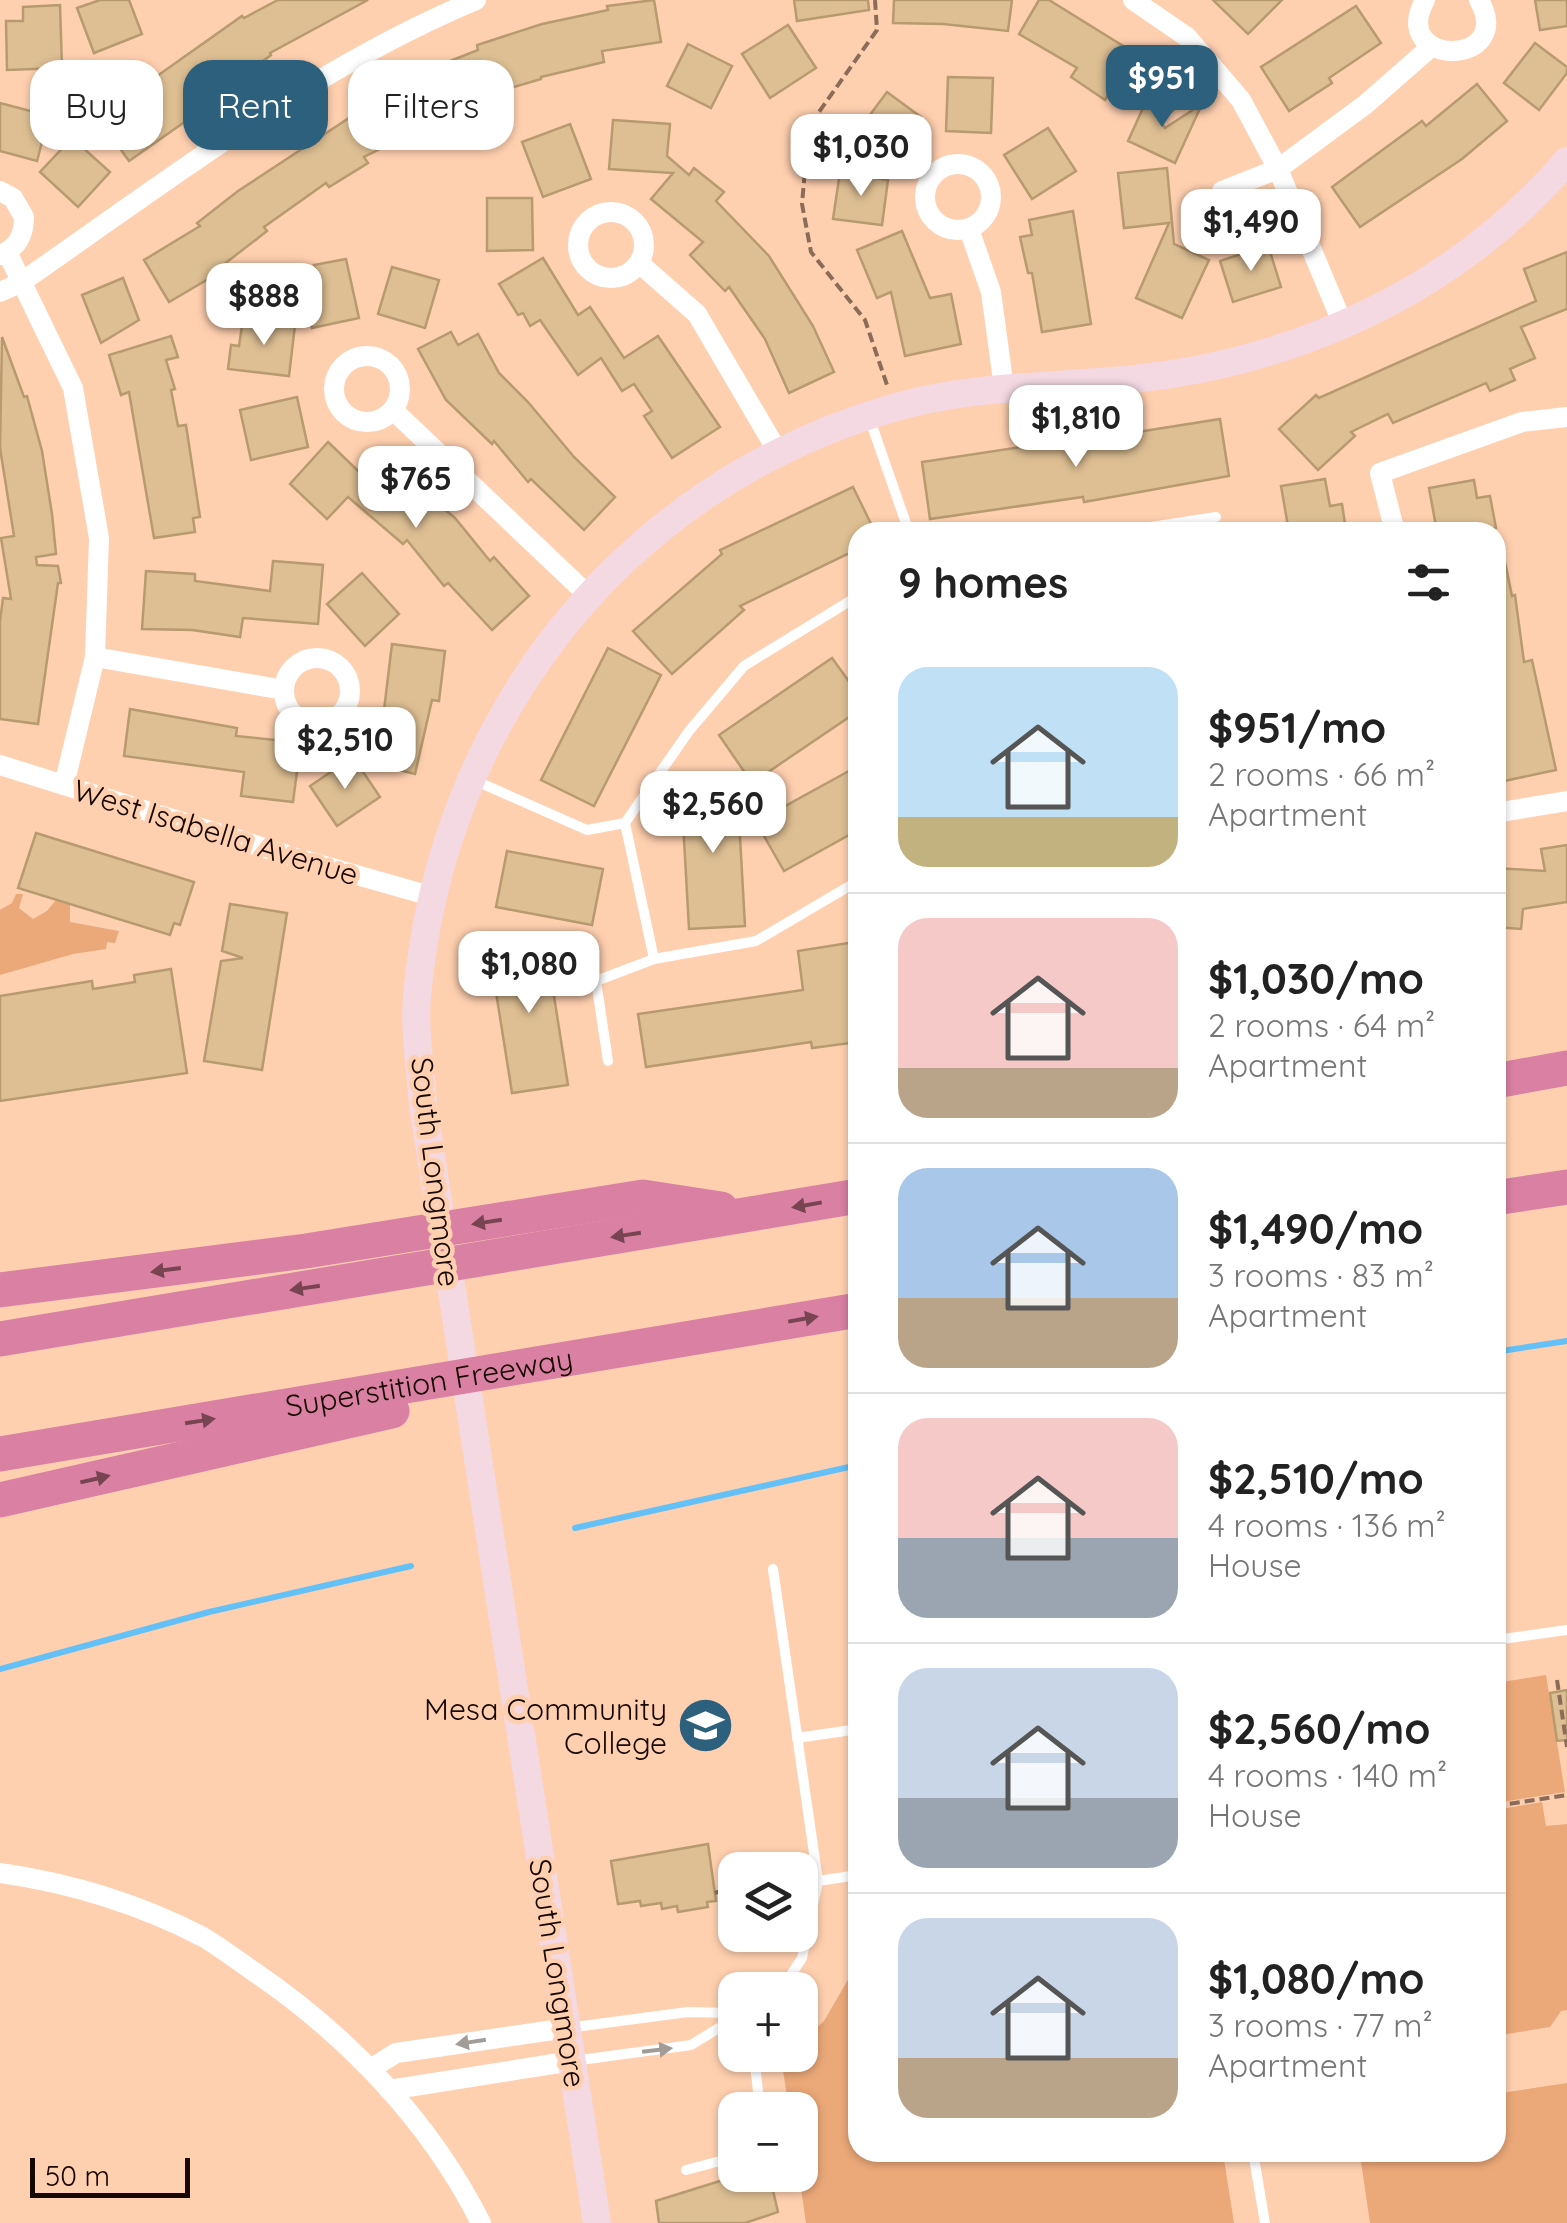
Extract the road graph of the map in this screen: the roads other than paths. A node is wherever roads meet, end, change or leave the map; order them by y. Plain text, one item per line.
1 (476, 0) edge
2 (1134, 0) edge
3 (1425, 0) edge
4 (1480, 0) edge
5 (1432, 46) junction
6 (1278, 169) junction
7 (1565, 169) edge
8 (0, 191) edge
9 (1222, 191) dead end
10 (969, 229) dead end
11 (4, 254) edge
12 (638, 263) dead end
13 (10, 287) edge
14 (1344, 326) junction
15 (1004, 388) junction
16 (393, 410) dead end
17 (881, 412) junction
18 (1567, 416) edge
19 (778, 452) junction
20 (1216, 518) dead end
21 (907, 522) edge
22 (1192, 522) edge
23 (1392, 522) edge
24 (588, 596) junction
25 (848, 602) edge
26 (95, 657) junction
27 (284, 690) dead end
28 (0, 765) edge
29 (470, 779) junction
30 (64, 786) junction
31 (1567, 801) edge
32 (1506, 811) edge
33 (624, 823) junction
34 (848, 887) edge
35 (434, 897) junction
36 (654, 959) junction
37 (608, 1061) dead end
38 (1567, 1072) edge
39 (1506, 1082) edge
40 (1567, 1186) edge
41 (1506, 1196) edge
42 (848, 1198) edge
43 (1567, 1201) edge
44 (1506, 1207) edge
45 (757, 1214) junction
46 (0, 1290) edge
47 (848, 1312) edge
48 (749, 1329) junction
49 (0, 1339) edge
50 (0, 1454) edge
51 (0, 1500) edge
52 (773, 1569) dead end
53 (1567, 1630) edge
54 (1506, 1638) edge
55 (848, 1730) edge
56 (797, 1738) junction
57 (814, 1852) edge
58 (0, 1873) edge
59 (848, 1876) edge
60 (818, 1881) edge
61 (718, 2015) edge
62 (718, 2027) edge
63 (567, 2028) junction
64 (572, 2061) junction
65 (372, 2068) junction
66 (389, 2090) junction
67 (718, 2162) edge
68 (1255, 2162) edge
69 (686, 2170) dead end
70 (481, 2223) edge
71 (597, 2223) edge
72 (1265, 2223) edge

1 - 13 street
2 - 6 street
3 - 5 street
4 - 5 street
5 - 6 street
6 - 9 street
6 - 14 street
7 - 14 street, South Longmore
8 - 11 street
10 - 15 street
11 - 13 street
12 - 19 street
13 - 26 street
14 - 15 street, South Longmore
15 - 17 street, South Longmore
16 - 24 street
17 - 19 street, South Longmore
17 - 21 lane
18 - 23 street
19 - 24 street, South Longmore
20 - 22 lane
24 - 29 street, South Longmore
25 - 33 lane
26 - 27 street
26 - 30 street
28 - 30 street, West Isabella Avenue
29 - 33 lane
29 - 35 street, South Longmore
30 - 35 street, West Isabella Avenue
31 - 32 street
33 - 36 lane
34 - 36 lane
35 - 63 street, South Longmore
36 - 37 lane
38 - 39 highway
40 - 41 highway
42 -> 45 highway
43 - 44 highway
45 -> 46 highway
45 -> 49 highway
48 -> 47 highway, Superstition Freeway
50 -> 48 highway, Superstition Freeway
51 -> 48 highway
52 - 56 lane
53 - 54 lane
55 - 56 lane
56 - 57 lane
58 - 65 street
59 - 60 lane
61 - 63 lane
64 -> 62 lane
63 - 64 street, South Longmore
63 -> 65 street
64 - 66 street
64 - 71 street, South Longmore
65 - 66 street
66 - 70 street
67 - 69 lane
68 - 72 lane

